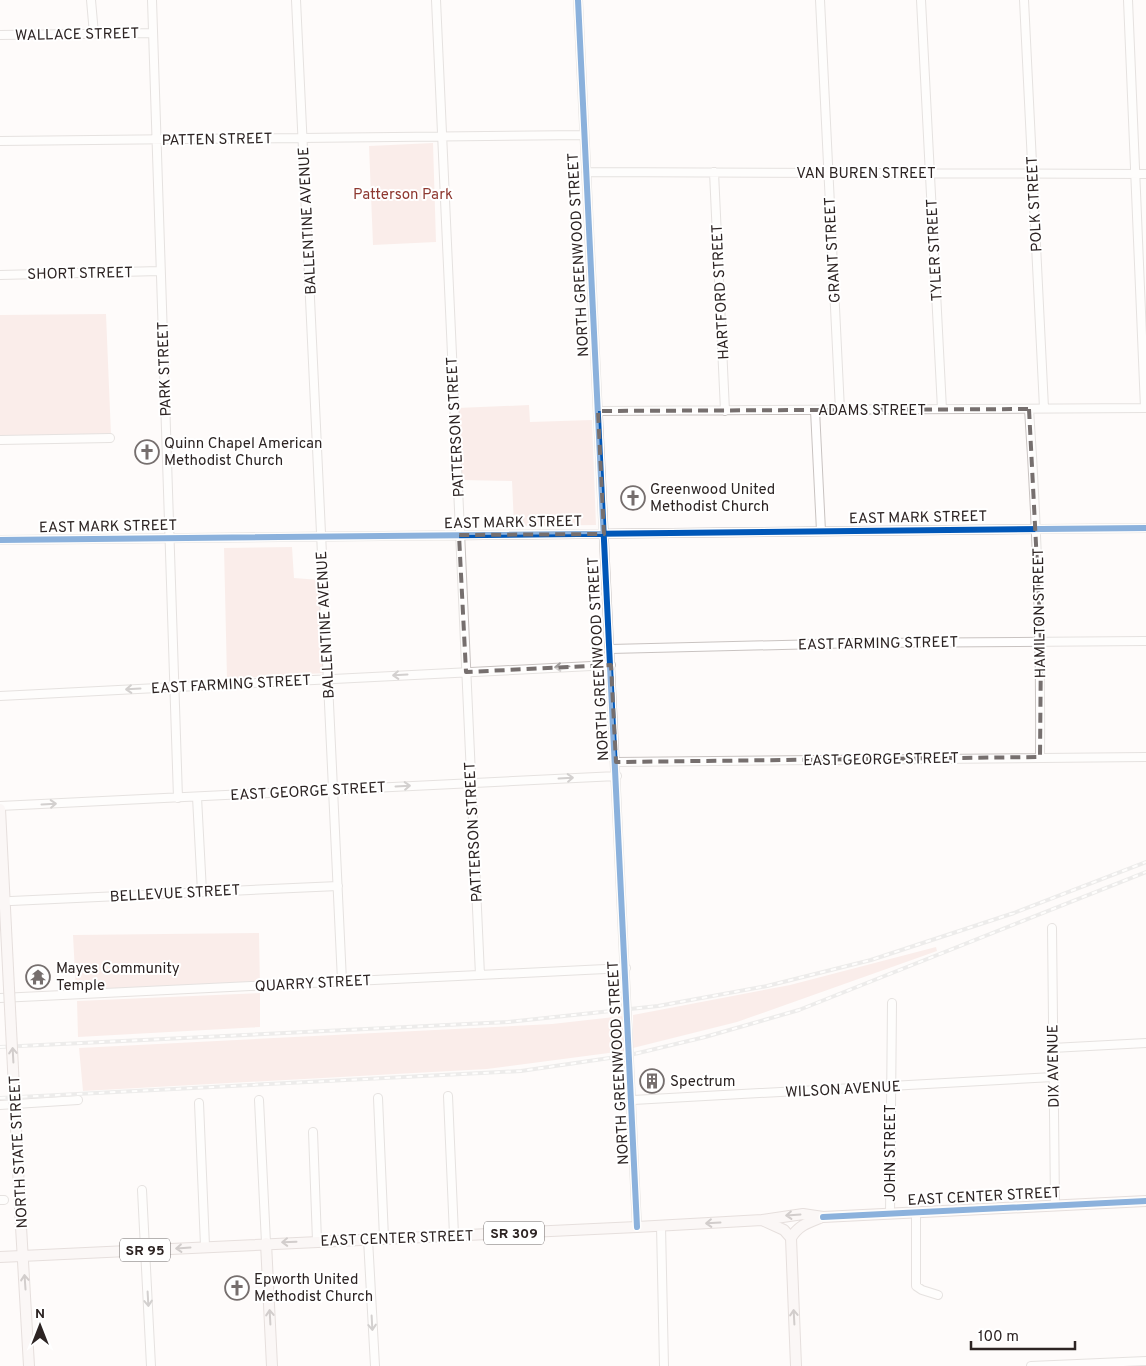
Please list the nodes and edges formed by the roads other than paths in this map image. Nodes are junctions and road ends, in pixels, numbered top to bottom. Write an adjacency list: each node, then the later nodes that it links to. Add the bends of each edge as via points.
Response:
1 (90, 0): 10 (street)
2 (152, 0): 11 (street, PARK STREET)
3 (296, 0): 15 (street, BALLENTINE AVENUE)
4 (436, 0): 14 (street, PATTERSON STREET)
5 (578, 0): 13 (street, NORTH GREENWOOD STREET)
6 (820, 0): 20 (street, GRANT STREET)
7 (921, 0): 21 (street, TYLER STREET)
8 (1024, 0): 22 (street, POLK STREET)
9 (1128, 0): 23 (street)
10 (94, 34): 11 (street, WALLACE STREET); 12 (street, WALLACE STREET)
11 (153, 34): 16 (street, PARK STREET)
12 (0, 35)
13 (584, 135): 14 (street, PATTEN STREET); 18 (street, NORTH GREENWOOD STREET)
14 (442, 137): 15 (street, PATTEN STREET); 41 (street, PATTERSON STREET)
15 (303, 138): 16 (street, PATTEN STREET); 42 (street, BALLENTINE AVENUE)
16 (156, 139): 17 (street, PATTEN STREET); 25 (street, PARK STREET)
17 (0, 141)
18 (586, 172): 19 (street, VAN BUREN STREET); 34 (street, NORTH GREENWOOD STREET)
19 (714, 172): 20 (street, VAN BUREN STREET); 33 (street, HARTFORD STREET)
20 (829, 173): 21 (street, VAN BUREN STREET); 32 (street, GRANT STREET)
21 (930, 173): 22 (street, VAN BUREN STREET); 29 (street, TYLER STREET)
22 (1032, 174): 23 (street, VAN BUREN STREET); 27 (street, POLK STREET)
23 (1135, 174): 24 (street, VAN BUREN STREET); 28 (street)
24 (1146, 174)
25 (160, 271): 26 (street, SHORT STREET); 43 (street, PARK STREET)
26 (0, 275)
27 (1044, 408): 28 (street, ADAMS STREET); 30 (street, ADAMS STREET)
28 (1146, 408)
29 (942, 409): 30 (street, ADAMS STREET); 32 (street, ADAMS STREET)
30 (1029, 409): 37 (street, HAMILTON STREET)
31 (816, 410): 32 (street, ADAMS STREET); 33 (street, ADAMS STREET); 39 (street)
32 (840, 410)
33 (725, 411): 34 (street, ADAMS STREET)
34 (598, 412): 40 (street, NORTH GREENWOOD STREET)
35 (110, 438): 36 (street)
36 (0, 440)
37 (1037, 528): 38 (street, EAST MARK STREET); 39 (street, EAST MARK STREET); 45 (street, HAMILTON STREET)
38 (1146, 528)
39 (821, 531): 40 (street, EAST MARK STREET)
40 (604, 534): 41 (street, EAST MARK STREET); 47 (street, NORTH GREENWOOD STREET)
41 (460, 535): 42 (street, EAST MARK STREET); 49 (street, PATTERSON STREET)
42 (321, 536): 43 (street, EAST MARK STREET); 50 (street, BALLENTINE AVENUE)
43 (169, 538): 44 (street, EAST MARK STREET); 51 (street, PARK STREET)
44 (0, 540)
45 (1041, 641): 46 (street, EAST FARMING STREET); 47 (street, EAST FARMING STREET); 54 (street, HAMILTON STREET)
46 (1146, 641)
47 (610, 648): 48 (street, NORTH GREENWOOD STREET)
48 (611, 665): 49 (street, EAST FARMING STREET, one-way to 49); 55 (street, NORTH GREENWOOD STREET)
49 (466, 672): 50 (street, EAST FARMING STREET, one-way to 50); 57 (street, PATTERSON STREET)
50 (328, 679): 51 (street, EAST FARMING STREET); 58 (street, BALLENTINE AVENUE)
51 (174, 687): 52 (street, EAST FARMING STREET, one-way to 52); 60 (street, PARK STREET)
52 (0, 696)
53 (1146, 756): 54 (street, EAST GEORGE STREET)
54 (1040, 757): 55 (street, EAST GEORGE STREET)
55 (616, 762): 56 (street, NORTH GREENWOOD STREET)
56 (616, 776): 57 (street, EAST GEORGE STREET, one-way to 56); 66 (street, NORTH GREENWOOD STREET)
57 (471, 783): 58 (street, EAST GEORGE STREET, one-way to 57); 67 (street, PATTERSON STREET)
58 (333, 790): 59 (street, EAST GEORGE STREET); 62 (street, BALLENTINE AVENUE)
59 (197, 797): 60 (street, EAST GEORGE STREET); 63 (street)
60 (178, 798): 61 (street, EAST GEORGE STREET, one-way to 60)
61 (0, 807): 100 (main road, NORTH STATE STREET, one-way to 61, bridge)
62 (338, 886): 63 (street, BELLEVUE STREET); 68 (street, BALLENTINE AVENUE)
63 (202, 892): 64 (street, BELLEVUE STREET)
64 (11, 901)
65 (1052, 928): 72 (street, DIX AVENUE)
66 (626, 968): 67 (street, QUARRY STREET); 79 (street, NORTH GREENWOOD STREET)
67 (480, 975): 68 (street, QUARRY STREET)
68 (342, 981): 69 (street, QUARRY STREET)
69 (0, 998)
70 (892, 1003): 74 (street, JOHN STREET)
71 (1146, 1043): 72 (street)
72 (1052, 1048): 73 (street, DIX AVENUE)
73 (1052, 1077): 74 (street, WILSON AVENUE); 85 (street, DIX AVENUE)
74 (890, 1087): 79 (street, WILSON AVENUE); 87 (street, JOHN STREET)
75 (448, 1096): 92 (street)
76 (378, 1098): 93 (street)
77 (78, 1100): 81 (street)
78 (259, 1100): 97 (street)
79 (633, 1100): 91 (street, NORTH GREENWOOD STREET)
80 (199, 1103): 98 (street)
81 (0, 1105)
82 (313, 1132): 96 (street)
83 (142, 1190): 99 (street)
84 (1146, 1200): 85 (main road, EAST CENTER STREET / SR 309)
85 (1055, 1205): 86 (main road, EAST CENTER STREET / SR 309)
86 (916, 1213): 87 (main road, EAST CENTER STREET / SR 309); 102 (street, via 916,1286)
87 (890, 1214): 88 (main road, EAST CENTER STREET / SR 309)
88 (823, 1217): 89 (main road, EAST CENTER STREET / SR 309, one-way to 89, via 803,1214); 94 (main road, EAST CENTER STREET / SR 309, via 805,1223)
89 (762, 1220): 90 (main road, EAST CENTER STREET / SR 309, one-way to 90); 94 (main road, SR 309, via 784,1230)
90 (661, 1226): 91 (main road, EAST CENTER STREET / SR 309); 109 (street)
91 (638, 1227): 92 (main road, EAST CENTER STREET / SR 309)
92 (454, 1236): 93 (main road, EAST CENTER STREET / SR 309)
93 (384, 1238): 95 (main road, EAST CENTER STREET / SR 309)
94 (791, 1238): 110 (main road, one-way to 94)
95 (368, 1239): 96 (main road, EAST CENTER STREET / SR 309); 108 (street, one-way to 108)
96 (317, 1241): 97 (main road, EAST CENTER STREET / SR 309, one-way to 97)
97 (266, 1243): 98 (main road, EAST CENTER STREET / SR 95); 107 (main road, one-way to 97)
98 (206, 1246): 99 (main road, EAST CENTER STREET / SR 95, one-way to 99)
99 (146, 1250): 100 (main road, EAST CENTER STREET / SR 95); 106 (street, one-way to 106)
100 (23, 1256): 101 (main road, EAST CENTER STREET / SR 95); 105 (main road, NORTH STATE STREET, one-way to 100)
101 (0, 1258)
102 (938, 1295)
103 (1146, 1361): 104 (street)
104 (1111, 1364): 111 (street)
105 (29, 1366)
106 (151, 1366)
107 (272, 1366)
108 (375, 1366)
109 (664, 1366)
110 (796, 1366)
111 (1032, 1366)

